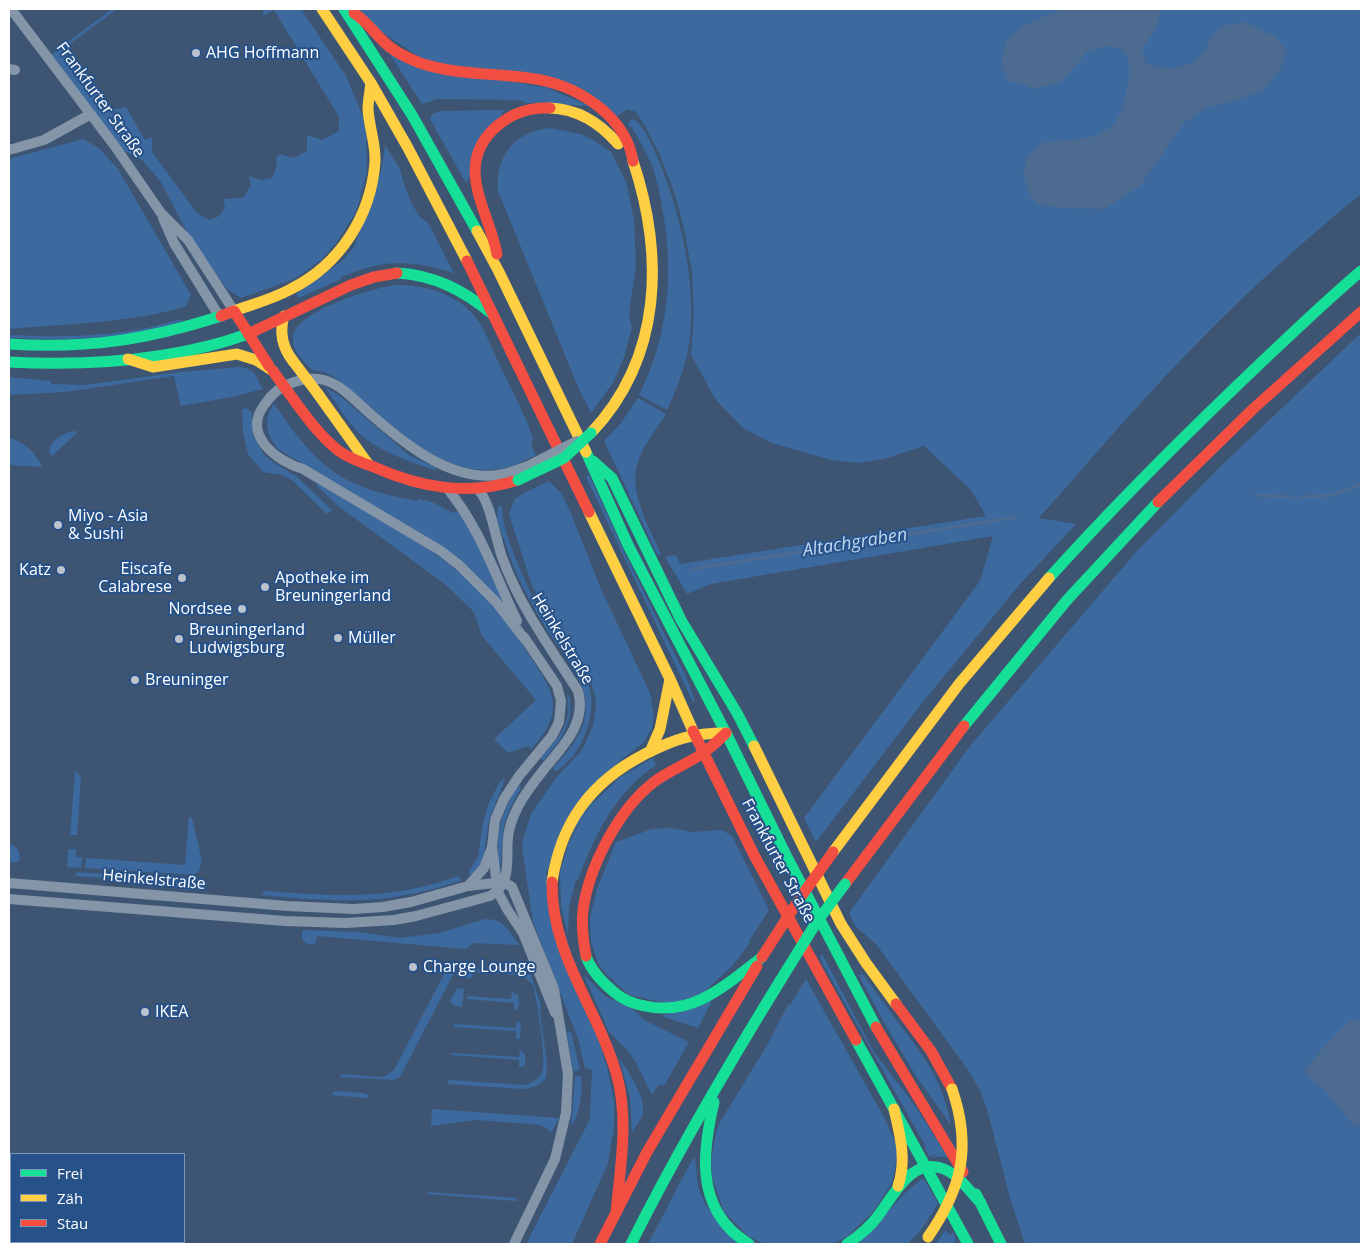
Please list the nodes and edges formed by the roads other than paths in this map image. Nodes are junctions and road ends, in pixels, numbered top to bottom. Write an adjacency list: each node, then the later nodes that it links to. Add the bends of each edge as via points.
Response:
1 (11, 9): 5 (street, Frankfurter Straße)
2 (322, 9): 4 (main road, Frankfurter Straße)
3 (346, 9): 7 (main road, via 362,18 386,44 410,58 449,70 535,78 570,88 598,106 619,128); 9 (main road, Frankfurter Straße, via 402,98)
4 (371, 83): 11 (main road, via 368,109 374,141 373,179 364,213 352,235 344,248 312,277 280,294); 15 (main road, Frankfurter Straße)
5 (91, 114): 6 (street, via 44,140); 8 (street, Frankfurter Straße)
6 (9, 150)
7 (633, 161): 9 (main road, via 594,122 560,109 526,109 498,124 479,152 475,170 479,203 496,241); 23 (main road, bridge, via 643,193 652,257 652,283 640,352 617,402 591,434 564,458)
8 (161, 213): 11 (street, Frankfurter Straße, via 188,240); 13 (street, Frankfurter Straße, via 174,243)
9 (499, 272): 21 (main road, Frankfurter Straße)
10 (1361, 272): 41 (main road, bridge, via 1189,430 986,652 833,852)
11 (234, 311): 13 (main road); 16 (main road)
12 (1361, 312): 43 (main road, bridge, via 1222,439 1149,511 1036,636 950,742 816,923)
13 (221, 316): 16 (main road); 17 (main road, via 146,337 92,345)
14 (284, 316): 15 (main road, via 368,279 399,274 424,276 448,284 470,296); 16 (main road); 22 (main road, bridge, via 281,329 286,351)
15 (495, 318): 29 (main road, Frankfurter Straße)
16 (248, 334): 18 (main road, via 212,346); 20 (main road)
17 (9, 344)
18 (128, 359): 19 (main road, via 69,364); 20 (main road, via 153,367 237,354 256,360)
19 (9, 362)
20 (272, 371): 22 (main road, bridge, via 318,431 337,450)
21 (589, 458): 30 (main road, Frankfurter Straße, via 630,547); 49 (main road, bridge, via 612,478 681,620 736,713 841,924 871,971 931,1051 952,1089 963,1132 960,1172 946,1210)
22 (369, 465): 25 (main road, via 407,479)
23 (516, 476): 24 (main road); 28 (street, via 457,470 425,457 346,393 325,380 306,379 278,388 260,409 260,436 276,457 303,469 441,551 496,602)
24 (502, 485): 26 (main road); 27 (street, via 493,490)
25 (447, 488): 26 (main road); 28 (street, Heinkelstraße, via 476,529)
26 (477, 489): 27 (street, Heinkelstraße)
27 (487, 502): 37 (street, Heinkelstraße, via 496,541 522,605 578,691 579,698 576,722 568,742 531,786 515,812 508,838 507,870)
28 (527, 642): 34 (street, Heinkelstraße, via 557,686 560,716 552,736 504,799 495,820)
29 (670, 680): 31 (main road, Frankfurter Straße); 32 (main road, via 660,729)
30 (726, 733): 31 (main road); 33 (main road); 47 (main road, Frankfurter Straße, via 867,1012)
31 (694, 734): 32 (main road); 33 (main road, Frankfurter Straße)
32 (650, 752): 48 (main road, via 618,770 576,812 558,850 552,874 554,921 562,946 618,1078 622,1135)
33 (702, 754): 41 (main road, via 659,778 635,798 623,815 588,888 582,925 584,949 592,970 607,987 643,1007 658,1009 682,1007 710,996); 44 (main road, Frankfurter Straße, via 754,856)
34 (492, 847): 36 (street, Heinkelstraße, via 484,868); 37 (street, Heinkelstraße)
35 (9, 883): 39 (street, Heinkelstraße)
36 (468, 886): 37 (street, Heinkelstraße); 39 (street, Heinkelstraße, via 383,907)
37 (500, 886): 40 (street, Heinkelstraße, via 490,896 394,920); 42 (street, Heinkelstraße, via 507,909 523,933); 42 (street, Heinkelstraße, via 512,886 554,989)
38 (9, 899): 40 (street, Heinkelstraße)
39 (297, 906): 40 (street)
40 (296, 922)
41 (762, 957): 48 (main road, via 676,1101)
42 (560, 1024): 50 (street, Heinkelstraße, via 568,1074 563,1131 554,1160)
43 (718, 1083): 52 (main road); 53 (main road, via 705,1146 706,1186 725,1225)
44 (894, 1109): 45 (main road, Frankfurter Straße); 46 (main road, via 903,1161)
45 (926, 1166): 46 (main road, via 910,1176); 47 (main road, via 944,1169); 55 (main road, Frankfurter Straße)
46 (896, 1191): 54 (main road, via 870,1225)
47 (981, 1203): 56 (main road, Frankfurter Straße)
48 (616, 1213): 51 (main road)
49 (924, 1241)
50 (514, 1244)
51 (600, 1244)
52 (631, 1244)
53 (749, 1244)
54 (847, 1244)
55 (968, 1244)
56 (1001, 1244)

